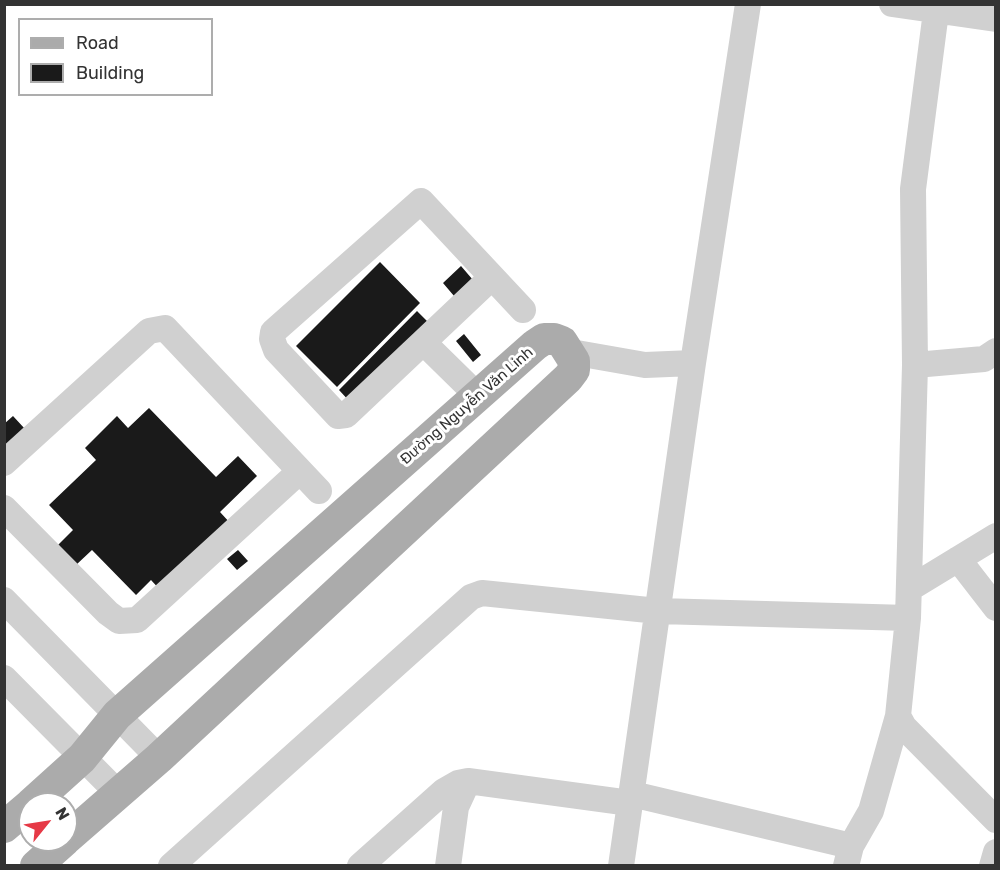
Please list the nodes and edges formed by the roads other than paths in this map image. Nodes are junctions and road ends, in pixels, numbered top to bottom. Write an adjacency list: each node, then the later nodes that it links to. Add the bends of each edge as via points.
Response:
1 (748, 4): 10 (street)
2 (892, 4): 3 (street)
3 (937, 8): 4 (street); 11 (street, via 913,189)
4 (996, 19)
5 (491, 278): 6 (street); 7 (street); 7 (street, via 421,201 273,332 272,339 276,350 338,416 355,410)
6 (523, 310)
7 (424, 343): 12 (street)
8 (996, 351): 11 (street, via 984,358)
9 (571, 352): 10 (street, via 645,365); 12 (main road, Đường Nguyễn Văn Linh, via 562,342 544,339); 28 (main road, via 574,370 568,378)
10 (684, 364): 22 (street)
11 (915, 365): 19 (street)
12 (478, 396): 25 (main road, Đường Nguyễn Văn Linh)
13 (4, 463): 14 (street, via 149,331 159,327 165,328)
14 (300, 471): 15 (street); 16 (street, via 137,620 127,621 108,614)
15 (319, 491)
16 (4, 508)
17 (996, 536): 18 (street)
18 (958, 559): 19 (street); 21 (street)
19 (909, 589): 23 (street)
20 (4, 600): 25 (street)
21 (996, 608)
22 (658, 611): 23 (street); 33 (street); 42 (street, via 482,593 471,597)
23 (908, 618): 26 (street)
24 (4, 678): 27 (street)
25 (117, 715): 27 (main road, Đường Nguyễn Văn Linh); 28 (street)
26 (898, 716): 32 (street, via 904,726); 40 (street, via 871,811)
27 (82, 758): 30 (main road, Đường Nguyễn Văn Linh); 31 (street)
28 (159, 758): 31 (main road)
29 (468, 781): 33 (street); 43 (street, via 444,791); 44 (street, via 456,807)
30 (44, 792)
31 (118, 793): 37 (main road)
32 (987, 793): 35 (street)
33 (631, 798): 40 (street); 45 (street)
34 (18, 815): 36 (main road, Đường Nguyễn Văn Linh)
35 (996, 820)
36 (4, 827)
37 (78, 828)
38 (51, 852): 41 (main road)
39 (996, 852): 46 (street)
40 (849, 856)
41 (36, 866)
42 (171, 866)
43 (360, 866)
44 (448, 866)
45 (621, 866)
46 (992, 866)

